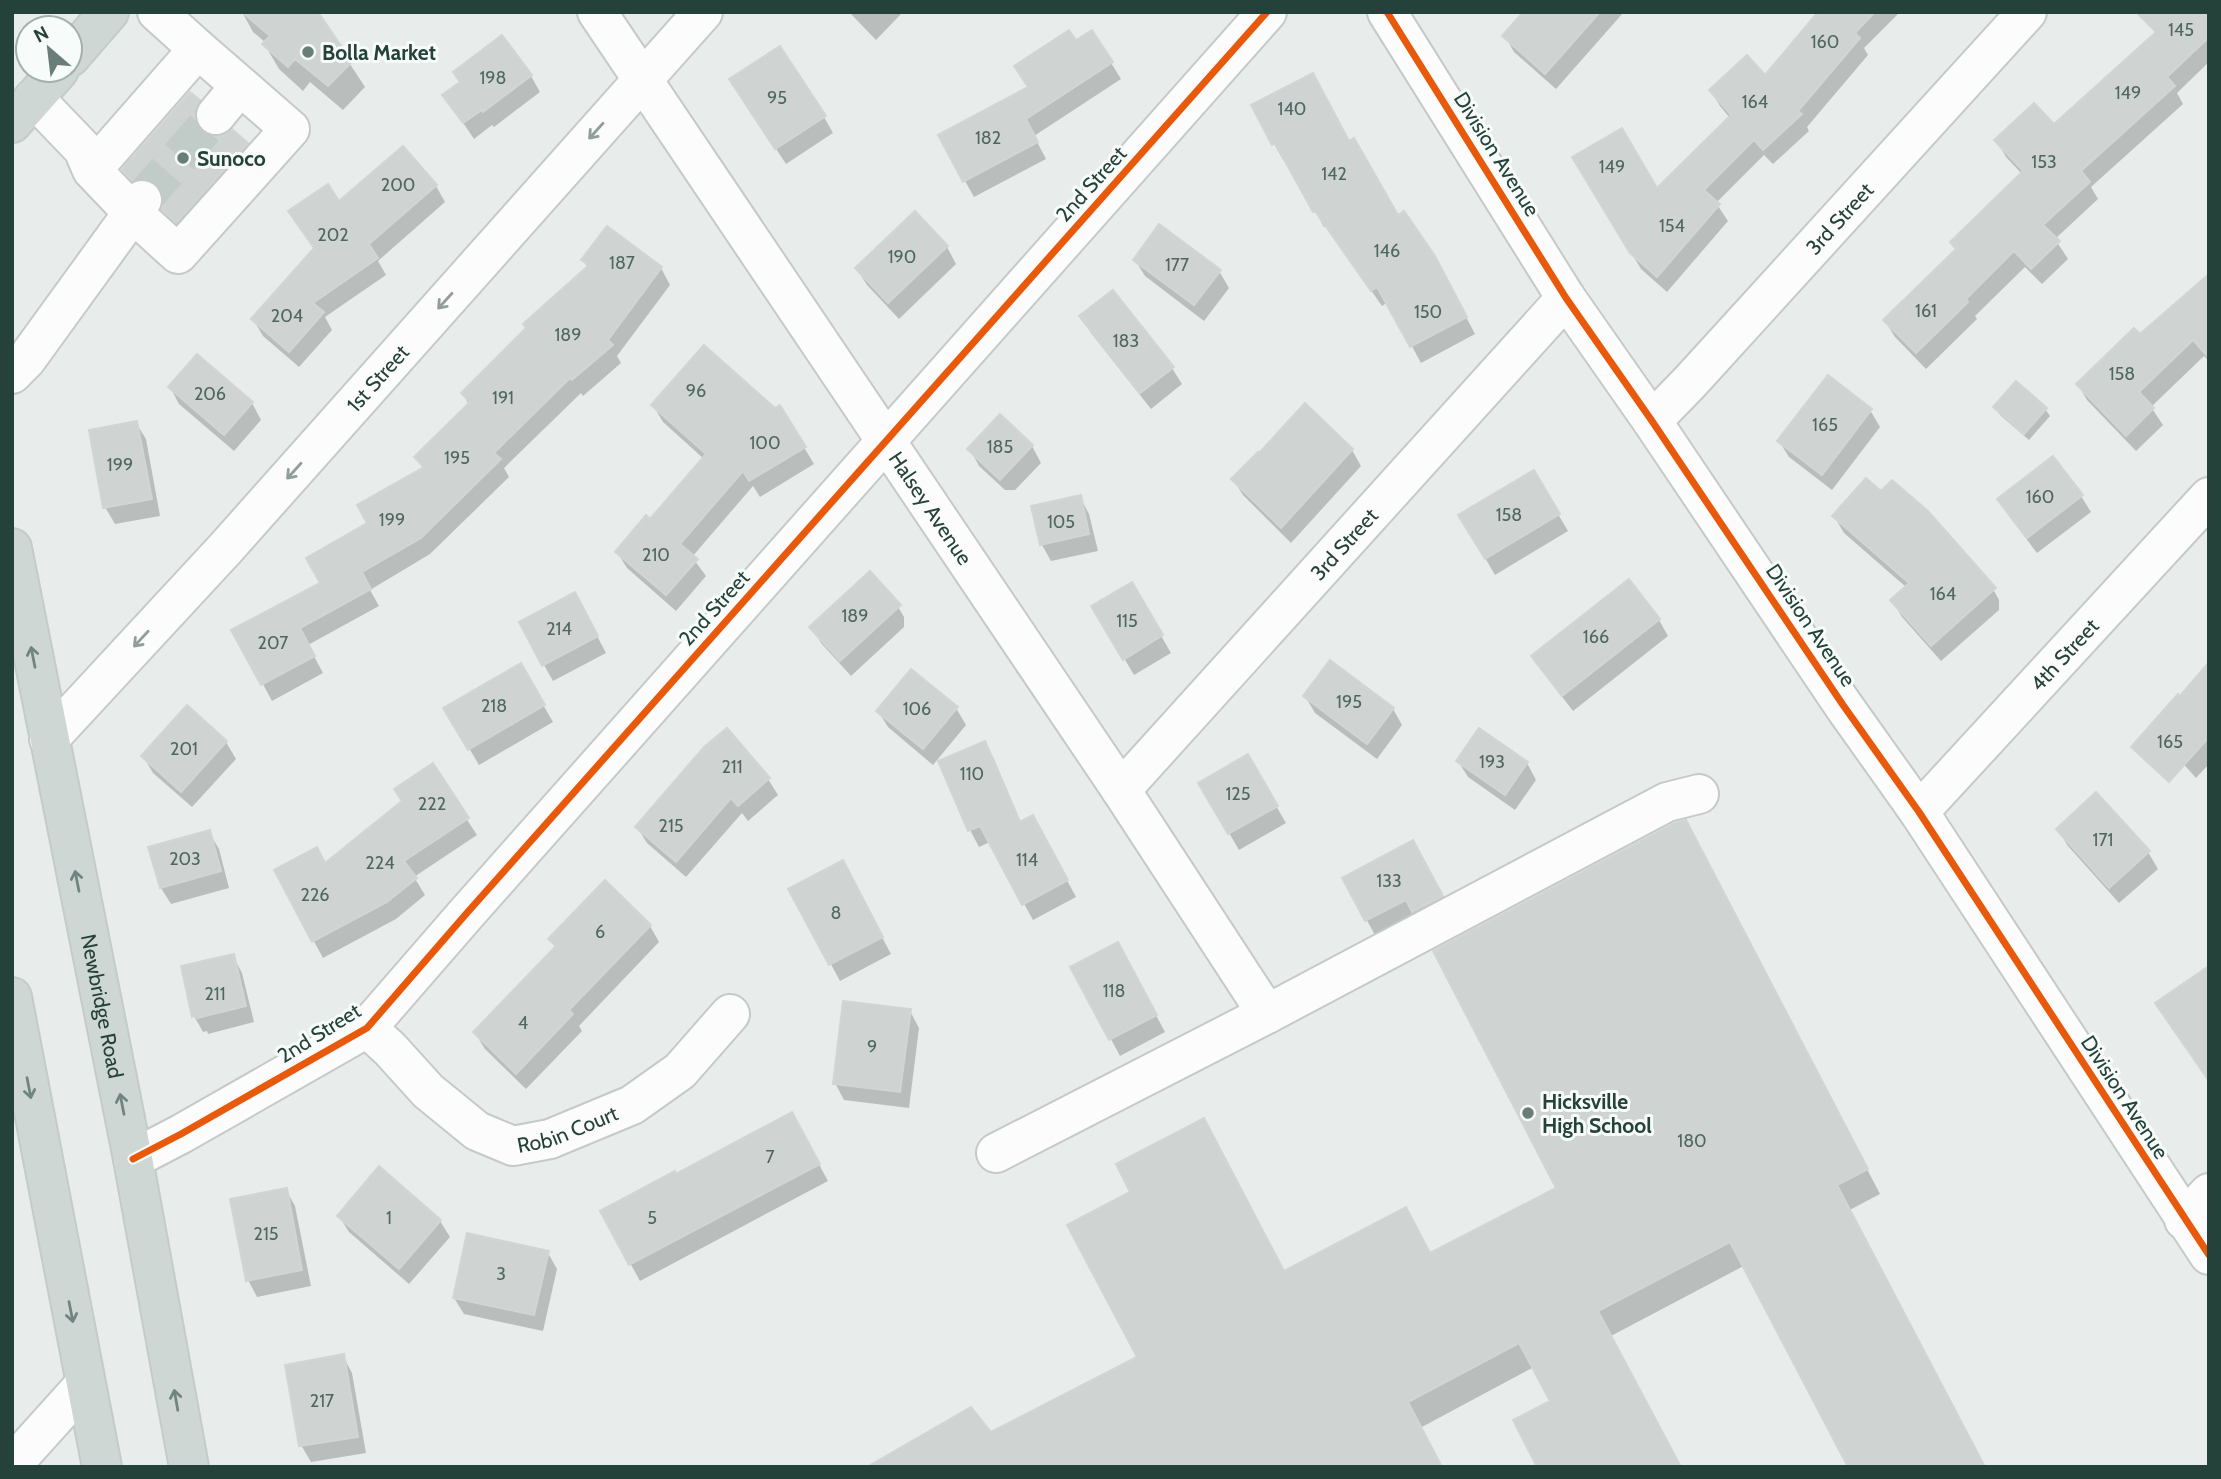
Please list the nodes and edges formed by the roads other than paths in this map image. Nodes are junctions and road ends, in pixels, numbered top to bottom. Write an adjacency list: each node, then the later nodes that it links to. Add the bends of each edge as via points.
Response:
1 (108, 12): 8 (main road)
2 (157, 12): 9 (street)
3 (597, 12): 10 (street, Halsey Avenue)
4 (703, 12): 10 (street, 1st Street)
5 (1267, 12): 20 (street, 2nd Street)
6 (1387, 12): 17 (street, Division Avenue)
7 (2027, 12): 19 (street, 3rd Street)
8 (84, 40)
9 (198, 49): 12 (street); 15 (street)
10 (641, 80): 20 (street, Halsey Avenue); 23 (street, 1st Street, one-way to 23, via 225,549)
11 (47, 84): 13 (main road)
12 (240, 86): 14 (street); 16 (street, via 290,129 178,254)
13 (23, 111): 15 (street, via 83,149)
14 (216, 115)
15 (92, 170): 16 (street)
16 (138, 206): 18 (street)
17 (1566, 298): 19 (street, Division Avenue); 24 (street, 3rd Street)
18 (12, 374)
19 (1652, 421): 26 (street, Division Avenue)
20 (886, 441): 24 (street, Halsey Avenue); 30 (street, 2nd Street)
21 (2209, 497): 26 (street, 4th Street)
22 (12, 548): 23 (main road, Newbridge Road, one-way to 22)
23 (49, 739): 32 (main road, Newbridge Road, one-way to 23)
24 (1121, 790): 29 (street, Halsey Avenue)
25 (1699, 794): 29 (street, via 1667,802)
26 (1919, 812): 33 (street, Division Avenue)
27 (12, 997): 35 (main road, one-way to 35)
28 (730, 1014): 30 (street, Robin Court, via 680,1071 632,1105 550,1139 513,1146 477,1131 429,1091)
29 (1267, 1014): 31 (street)
30 (367, 1028): 32 (street, 2nd Street)
31 (996, 1153)
32 (133, 1159): 38 (main road, Newbridge Road, one-way to 32)
33 (2197, 1206): 34 (street, Division Avenue)
34 (2209, 1255)
35 (85, 1384): 36 (street); 37 (main road)
36 (12, 1465)
37 (102, 1467)
38 (189, 1467)

